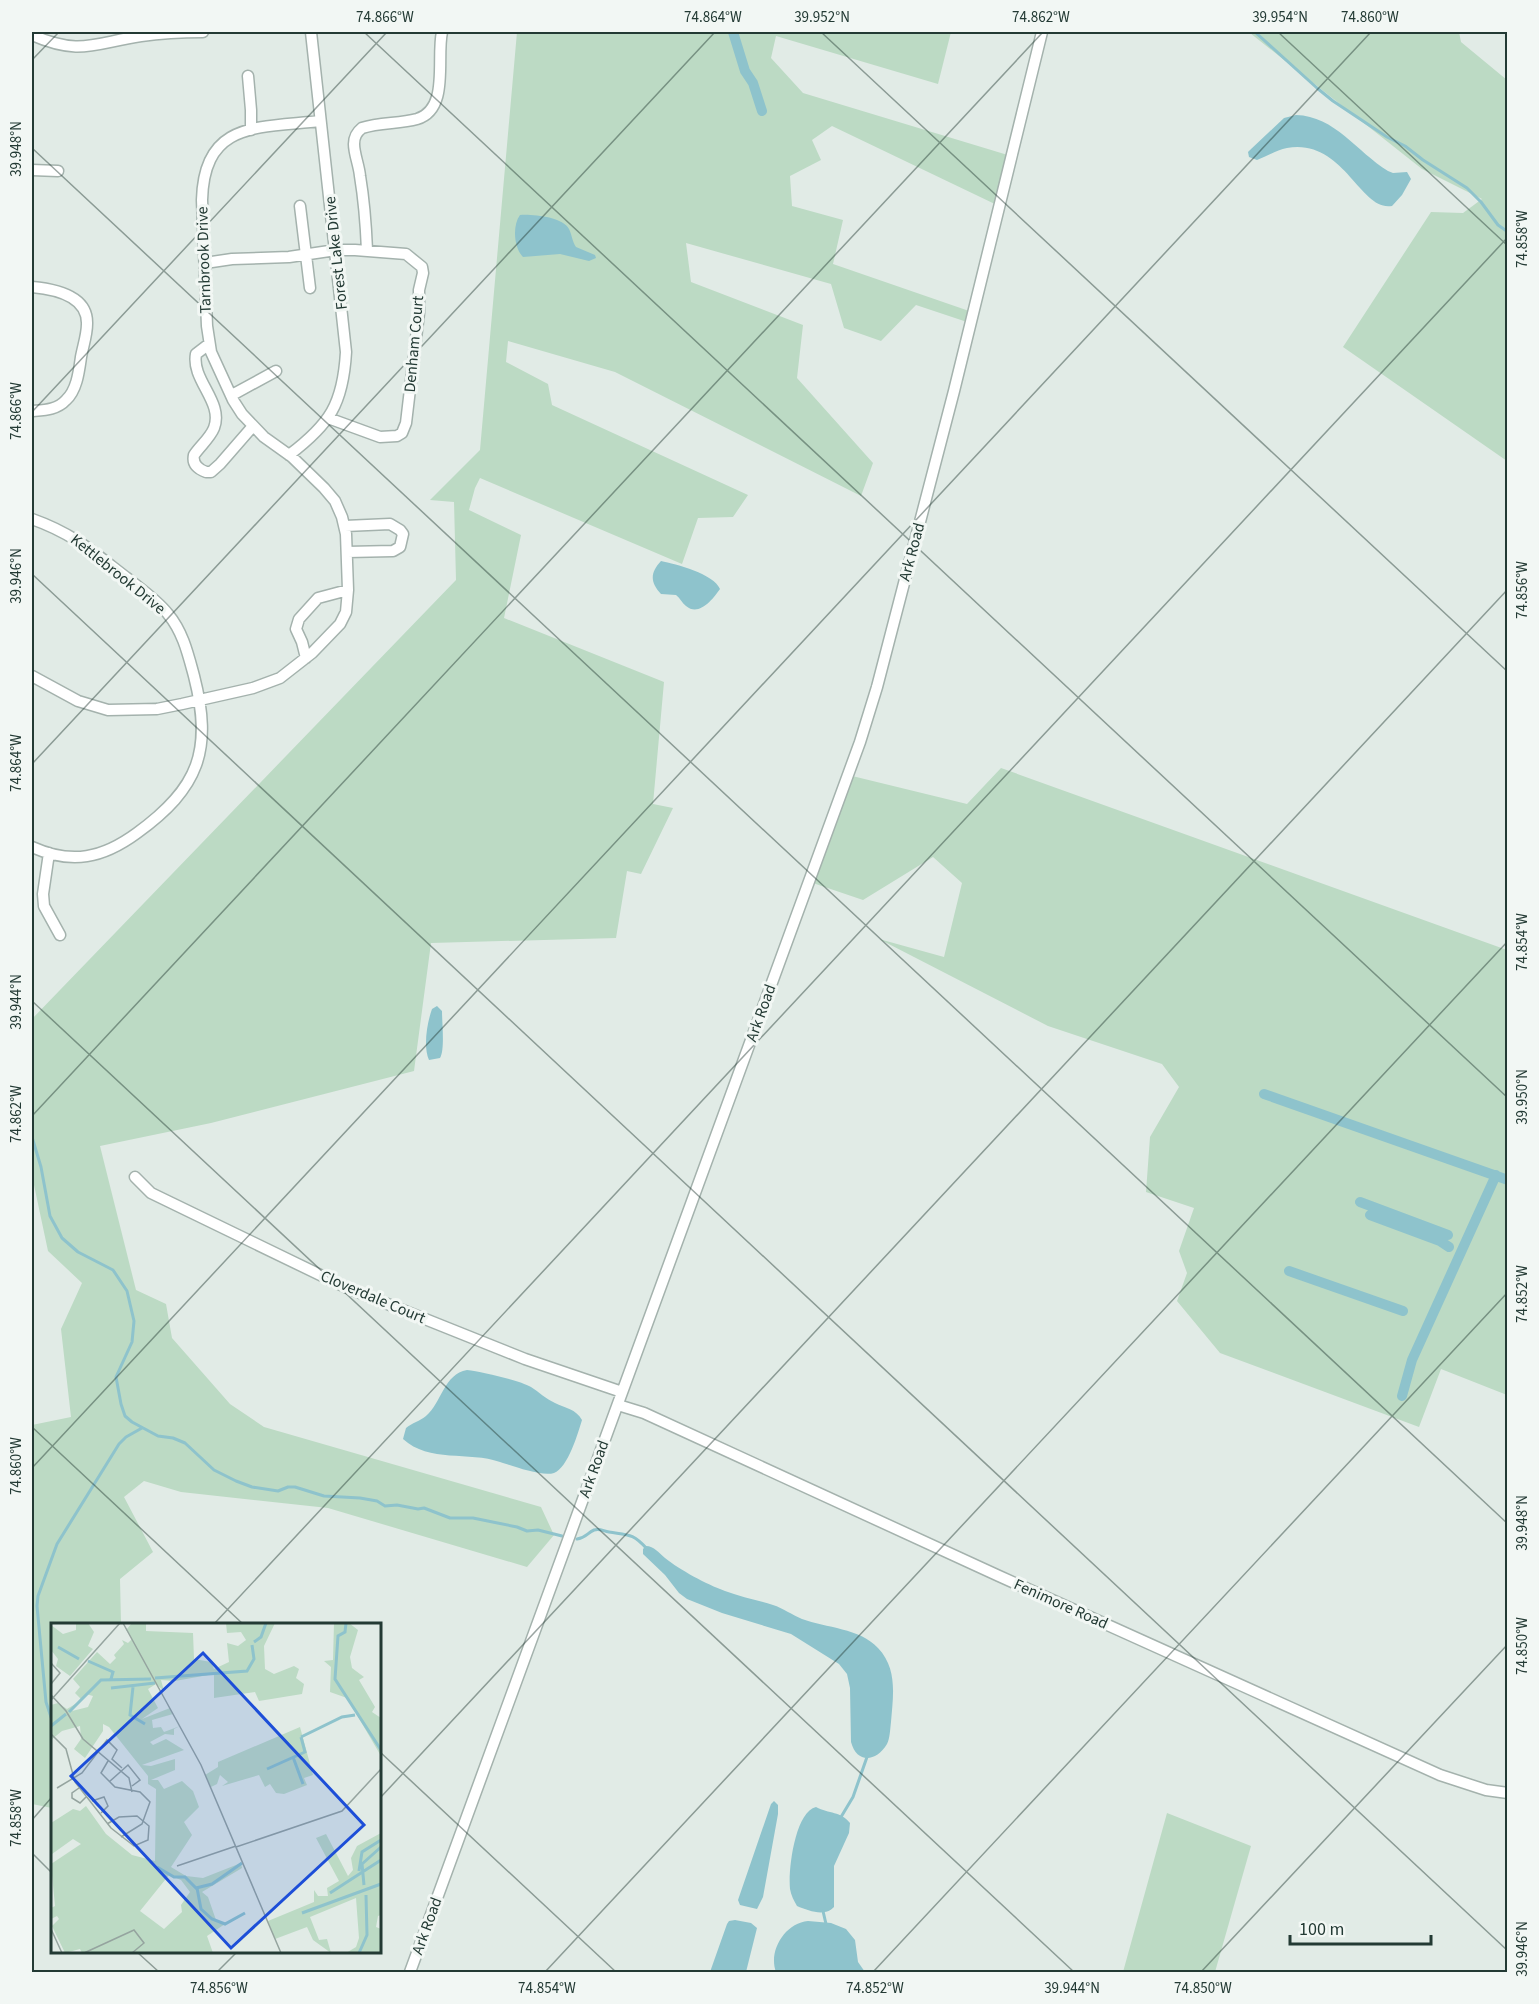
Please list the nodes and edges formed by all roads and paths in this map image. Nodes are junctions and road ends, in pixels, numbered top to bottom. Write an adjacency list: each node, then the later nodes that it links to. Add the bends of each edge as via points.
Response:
1 (202, 32): 5 (street, via 142,36 82,47 56,44)
2 (311, 32): 7 (street, Forest Lake Drive)
3 (442, 32): 13 (street, via 437,98 430,112 416,119 362,128 354,138)
4 (1042, 32): 36 (street, Ark Road, via 874,698)
5 (32, 35)
6 (248, 76): 8 (street)
7 (320, 122): 8 (street, Tarnbrook Drive); 12 (street, Forest Lake Drive)
8 (251, 130): 15 (street, Tarnbrook Drive, via 220,146 208,161 202,190)
9 (32, 170): 10 (street)
10 (58, 171)
11 (300, 206): 14 (street)
12 (336, 250): 13 (street, Denham Court); 14 (street, Denham Court); 22 (street, Forest Lake Drive, via 346,352 340,393)
13 (367, 250): 22 (street, Denham Court, via 406,254 422,267 406,423 402,433 386,437)
14 (306, 255): 15 (street, Denham Court); 17 (street)
15 (205, 263): 18 (street, Tarnbrook Drive)
16 (32, 287): 21 (street, via 65,293 75,299 87,324 70,396 54,408)
17 (310, 288)
18 (209, 344): 20 (street, Tarnbrook Drive); 23 (street, via 196,354 195,362 216,418 212,431 194,455 197,467 206,472 215,468)
19 (276, 371): 20 (street)
20 (232, 395): 23 (street, Tarnbrook Drive)
21 (32, 411)
22 (328, 418): 24 (street, Forest Lake Drive)
23 (253, 426): 24 (street, Tarnbrook Drive)
24 (289, 455): 26 (street, Tarnbrook Drive, via 331,496)
25 (32, 519): 31 (street, Kettlebrook Drive, via 85,544 168,614 187,650)
26 (345, 526): 27 (street); 27 (street, via 390,524 403,534 400,547 393,551)
27 (347, 552): 28 (street)
28 (348, 590): 29 (street, via 344,618); 29 (street, via 318,598 299,619 296,629)
29 (306, 658): 31 (street, via 272,682)
30 (32, 676): 31 (street, via 78,701 108,710 157,709)
31 (199, 700): 33 (street, Kettlebrook Drive, via 203,737 195,770 167,808 141,831 110,850 80,858)
32 (32, 847): 33 (street, Kettlebrook Drive)
33 (49, 853): 34 (street, via 44,906)
34 (60, 935)
35 (135, 1177): 36 (street, Cloverdale Court, via 151,1193 345,1287 525,1359)
36 (622, 1392): 37 (street, Ark Road)
37 (618, 1405): 38 (street, Fenimore Road, via 644,1413 1440,1775 1486,1791); 39 (street, Ark Road)
38 (1508, 1793)
39 (410, 1972)

